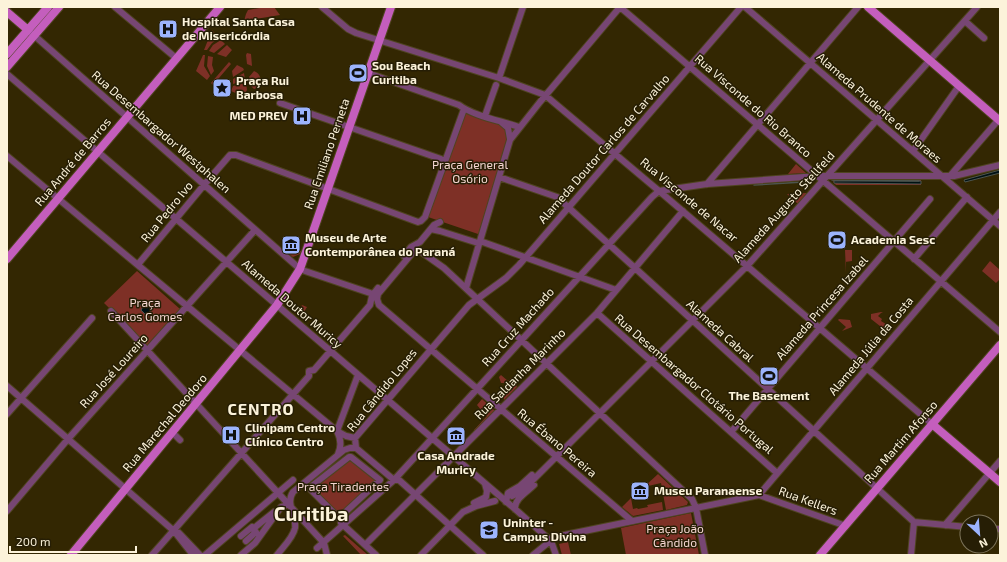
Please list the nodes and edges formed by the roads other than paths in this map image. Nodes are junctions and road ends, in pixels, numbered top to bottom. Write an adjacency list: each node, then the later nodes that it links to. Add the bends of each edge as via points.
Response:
1 (48, 7): 16 (main road)
2 (59, 7): 16 (main road)
3 (115, 7): 20 (street)
4 (322, 7): 18 (street, Rua Visconde de Nacar, via 352,31)
5 (391, 7): 18 (main road, Rua Emiliano Perneta)
6 (522, 7): 27 (street)
7 (620, 7): 24 (street, Rua Visconde do Rio Branco); 30 (street)
8 (741, 7): 24 (street, Alameda Doutor Carlos de Carvalho)
9 (744, 7): 22 (street, Alameda Prudente de Moraes)
10 (858, 7): 22 (street)
11 (868, 7): 21 (main road)
12 (977, 7): 15 (street, Alameda Augusto Stellfeld)
13 (216, 8): 20 (main road, Rua André de Barros)
14 (7, 12): 16 (main road, Rua Desembargador Westphalen)
15 (965, 21): 17 (street); 21 (street, Alameda Augusto Stellfeld)
16 (31, 33): 19 (main road); 23 (main road); 34 (street, Rua Desembargador Westphalen)
17 (984, 38)
18 (380, 39): 25 (main road, Rua Emiliano Perneta); 27 (street, Rua Visconde de Nacar)
19 (7, 54)
20 (176, 58): 34 (main road, Rua André de Barros)
21 (930, 60): 29 (main road); 35 (street, Alameda Augusto Stellfeld)
22 (810, 63): 35 (street, Alameda Prudente de Moraes); 38 (street)
23 (7, 67)
24 (690, 67): 38 (street, Rua Visconde do Rio Branco); 44 (street, Alameda Doutor Carlos de Carvalho)
25 (368, 73): 32 (street); 39 (main road, Rua Emiliano Perneta)
26 (7, 74): 43 (street, Alameda Doutor Muricy)
27 (499, 78): 30 (street, Rua Visconde de Nacar)
28 (496, 85): 33 (street)
29 (959, 86): 36 (main road); 42 (street)
30 (545, 95): 40 (street); 44 (street, Rua Visconde de Nacar)
31 (280, 103): 39 (street)
32 (464, 109): 37 (street); 55 (street, via 422,221 418,222)
33 (486, 113)
34 (127, 117): 43 (main road, Rua André de Barros); 54 (street, Rua Desembargador Westphalen)
35 (877, 120): 42 (street, Alameda Prudente de Moraes); 52 (street, Alameda Augusto Stellfeld)
36 (1000, 120): 50 (street)
37 (499, 121): 40 (street); 41 (street, via 508,128)
38 (758, 124): 48 (street, Rua Visconde do Rio Branco); 53 (street)
39 (349, 127): 46 (street); 55 (main road, Rua Emiliano Perneta)
40 (519, 127): 41 (street)
41 (510, 140): 51 (street)
42 (913, 151): 49 (street, Alameda Prudente de Moraes)
43 (98, 152): 58 (main road, Rua André de Barros); 63 (street, Alameda Doutor Muricy)
44 (615, 154): 56 (street, Rua Visconde de Nacar); 60 (street, Alameda Doutor Carlos de Carvalho)
45 (7, 156): 58 (street)
46 (441, 159)
47 (1000, 165): 50 (street)
48 (818, 176): 52 (street); 53 (street)
49 (943, 176): 50 (street); 52 (street); 57 (street, Alameda Prudente de Moraes)
50 (950, 176)
51 (499, 177): 60 (street, Alameda Cabral, via 557,197); 70 (street)
52 (826, 178): 69 (street); 77 (street, Alameda Augusto Stellfeld)
53 (707, 184): 56 (street)
54 (204, 185): 55 (street, Rua Pedro Ivo, via 227,157 236,155); 63 (street, Rua Pedro Ivo); 68 (street, Rua Desembargador Westphalen)
55 (328, 188): 79 (main road, Rua Emiliano Perneta)
56 (659, 191): 61 (street, Rua Visconde de Nacar); 71 (street, Rua Cruz Machado)
57 (967, 197): 64 (street, Alameda Prudente de Moraes); 74 (street)
58 (58, 199): 72 (main road, Rua André de Barros); 87 (street)
59 (930, 199): 69 (street, Alameda Princesa Izabel)
60 (569, 208): 71 (street, Alameda Cabral); 73 (street, Alameda Doutor Carlos de Carvalho)
61 (684, 211): 77 (street, Rua Visconde de Nacar); 78 (street, Rua Saldanha Marinho)
62 (1000, 212): 64 (street, Alameda Júlia da Costa)
63 (176, 219): 75 (street, Rua Pedro Ivo); 76 (street, Alameda Doutor Muricy)
64 (993, 220): 66 (street, Alameda Prudente de Moraes); 81 (street, Alameda Júlia da Costa)
65 (440, 222): 67 (street)
66 (1000, 226)
67 (430, 229): 70 (street); 84 (street, via 420,242 411,247)
68 (255, 230): 76 (street, Rua José Loureiro); 79 (street, Rua Desembargador Westphalen)
69 (894, 241): 74 (street); 92 (street, Alameda Princesa Izabel)
70 (479, 242): 73 (street); 82 (street)
71 (609, 244): 78 (street, Alameda Cabral); 80 (street, Rua Cruz Machado)
72 (9, 254)
73 (526, 258): 80 (street); 85 (street, Alameda Doutor Carlos de Carvalho, via 506,278)
74 (914, 259): 81 (street)
75 (140, 262)
76 (226, 262): 86 (street, Alameda Doutor Muricy); 87 (street, Rua José Loureiro)
77 (747, 266): 91 (street, Alameda Augusto Stellfeld); 92 (street, Rua Visconde de Nacar)
78 (635, 268): 83 (street, Rua Saldanha Marinho); 91 (street, Alameda Cabral)
79 (302, 270): 84 (street); 86 (main road, Rua Emiliano Perneta)
80 (579, 277): 83 (street); 94 (street, Rua Cruz Machado)
81 (941, 281): 93 (street); 102 (street, Alameda Júlia da Costa)
82 (466, 288): 85 (street); 96 (street, Rua Ébano Pereira, via 438,262 417,250 411,253 376,296 381,307)
83 (616, 290): 89 (street, Rua Saldanha Marinho)
84 (372, 296): 99 (street, via 370,305)
85 (477, 298): 94 (street); 96 (street, Rua Cândido Lopes)
86 (277, 305): 97 (main road, Rua Marechal Deodoro); 99 (street, Alameda Doutor Muricy)
87 (187, 306): 97 (street); 98 (street, Rua José Loureiro)
88 (111, 310): 98 (street)
89 (597, 313): 100 (street, Rua Desembargador Clotário Portugal); 101 (street, Rua Saldanha Marinho)
90 (92, 318): 108 (street)
91 (692, 320): 100 (street, Alameda Augusto Stellfeld); 106 (street, Alameda Cabral)
92 (820, 328): 102 (street, Rua Visconde de Nacar); 106 (street, Alameda Princesa Izabel)
93 (1000, 332)
94 (522, 340): 101 (street); 105 (street, Rua Cruz Machado)
95 (1000, 345): 114 (main road, Rua Martim Afonso)
96 (431, 349): 105 (street, Rua Ébano Pereira); 109 (street, Rua Cândido Lopes)
97 (240, 350): 107 (street); 110 (main road, Rua Marechal Deodoro)
98 (148, 351): 110 (street); 121 (street, Rua José Loureiro)
99 (330, 351): 103 (street, Alameda Doutor Muricy); 107 (street, via 314,370 309,371 309,376)
100 (652, 362): 112 (street, Alameda Augusto Stellfeld); 118 (street, Rua Desembargador Clotário Portugal)
101 (546, 363): 111 (street, Rua Saldanha Marinho); 112 (street)
102 (867, 368): 114 (street, Rua Visconde de Nacar); 116 (street, Alameda Júlia da Costa)
103 (358, 375): 109 (street, Alameda Doutor Muricy); 115 (street)
104 (7, 386): 108 (street)
105 (477, 389): 111 (street, Rua Ébano Pereira); 120 (street, Rua Cruz Machado)
106 (768, 389): 116 (street, Alameda Cabral); 118 (street, Alameda Princesa Izabel)
107 (293, 394): 115 (street); 124 (street)
108 (21, 398): 113 (street); 121 (street)
109 (387, 400): 119 (street, Rua Cândido Lopes); 120 (street, Alameda Doutor Muricy)
110 (196, 403): 117 (main road, Rua Marechal Deodoro); 124 (street)
111 (501, 409): 126 (street, Rua Saldanha Marinho); 127 (street, Rua Ébano Pereira)
112 (600, 413): 127 (street, Alameda Augusto Stellfeld); 146 (street, via 692,499)
113 (7, 414)
114 (932, 424): 130 (main road, Rua Visconde de Nacar); 137 (main road, Rua Martim Afonso)
115 (338, 431): 119 (street); 125 (street, via 341,441)
116 (813, 431): 129 (street, Alameda Júlia da Costa); 137 (street, Alameda Cabral)
117 (172, 432): 122 (street); 136 (main road, Rua Marechal Deodoro)
118 (731, 432): 129 (street, Rua Desembargador Clotário Portugal)
119 (355, 438): 123 (street, Rua Cândido Lopes)
120 (432, 438): 126 (street, Alameda Doutor Muricy); 133 (street, Rua Cruz Machado)
121 (68, 439): 136 (street); 148 (street, Rua José Loureiro)
122 (180, 440)
123 (356, 448): 125 (street, Rua Cândido Lopes, via 346,449); 133 (street)
124 (242, 452): 138 (street); 157 (street, via 218,476)
125 (337, 456): 144 (street, Rua Cândido Lopes, via 296,489 291,495)
126 (454, 457): 134 (street, Alameda Doutor Muricy); 139 (street, Rua Saldanha Marinho)
127 (557, 457): 141 (street, Alameda Augusto Stellfeld, via 525,488); 143 (street, via 551,457 523,484 508,493); 147 (street, via 556,463 517,500); 149 (street, Rua Ébano Pereira)
128 (1000, 461): 130 (street)
129 (777, 472): 140 (street, Alameda Júlia da Costa)
130 (990, 473): 135 (main road, Rua Visconde de Nacar); 153 (street)
131 (293, 480): 138 (street)
132 (380, 480): 132 (street, via 352,457 348,457 313,485 311,490 339,518)
133 (394, 480): 139 (street, via 399,480); 151 (street, Rua Cruz Machado)
134 (484, 482): 143 (street, Alameda Doutor Muricy); 152 (street, via 486,497 460,510 450,520)
135 (1000, 482)
136 (125, 489): 157 (street); 165 (main road, Rua Marechal Deodoro)
137 (877, 489): 150 (street, Alameda Cabral); 154 (main road, Rua Martim Afonso)
138 (279, 492): 144 (street); 156 (street)
139 (416, 495): 152 (street); 161 (street, Rua Saldanha Marinho)
140 (758, 495): 146 (street); 154 (street, Rua Kellers)
141 (512, 496)
142 (495, 501): 152 (street, via 466,509)
143 (506, 502): 147 (street, Alameda Doutor Muricy)
144 (290, 504): 145 (street); 160 (street); 173 (street, via 295,528)
145 (281, 507): 159 (street, via 257,540); 159 (street, via 254,529 256,532)
146 (696, 508): 149 (street); 178 (street)
147 (515, 509): 158 (street, Alameda Doutor Muricy)
148 (7, 511)
149 (632, 521): 158 (street, via 560,536)
150 (914, 522): 153 (street); 180 (street)
151 (342, 524): 160 (street, Rua Cruz Machado); 161 (street)
152 (449, 525): 175 (street); 176 (street)
153 (946, 525): 155 (street)
154 (846, 526): 179 (main road, Rua Martim Afonso)
155 (959, 526)
156 (236, 529): 159 (street); 170 (street)
157 (175, 531): 166 (street); 167 (street); 168 (street); 169 (street)
158 (551, 541): 164 (street); 177 (street, Alameda Doutor Muricy)
159 (247, 542): 171 (street); 172 (street)
160 (324, 543): 162 (street, Rua Cruz Machado); 174 (street)
161 (366, 545): 163 (street)
162 (317, 548)
163 (373, 554)
164 (535, 554)
165 (71, 555)
166 (152, 555)
167 (187, 555)
168 (193, 555)
169 (200, 555)
170 (205, 555)
171 (237, 555)
172 (241, 555)
173 (277, 555)
174 (327, 555)
175 (421, 555)
176 (482, 555)
177 (556, 555)
178 (705, 555)
179 (820, 555)
180 (911, 555)

